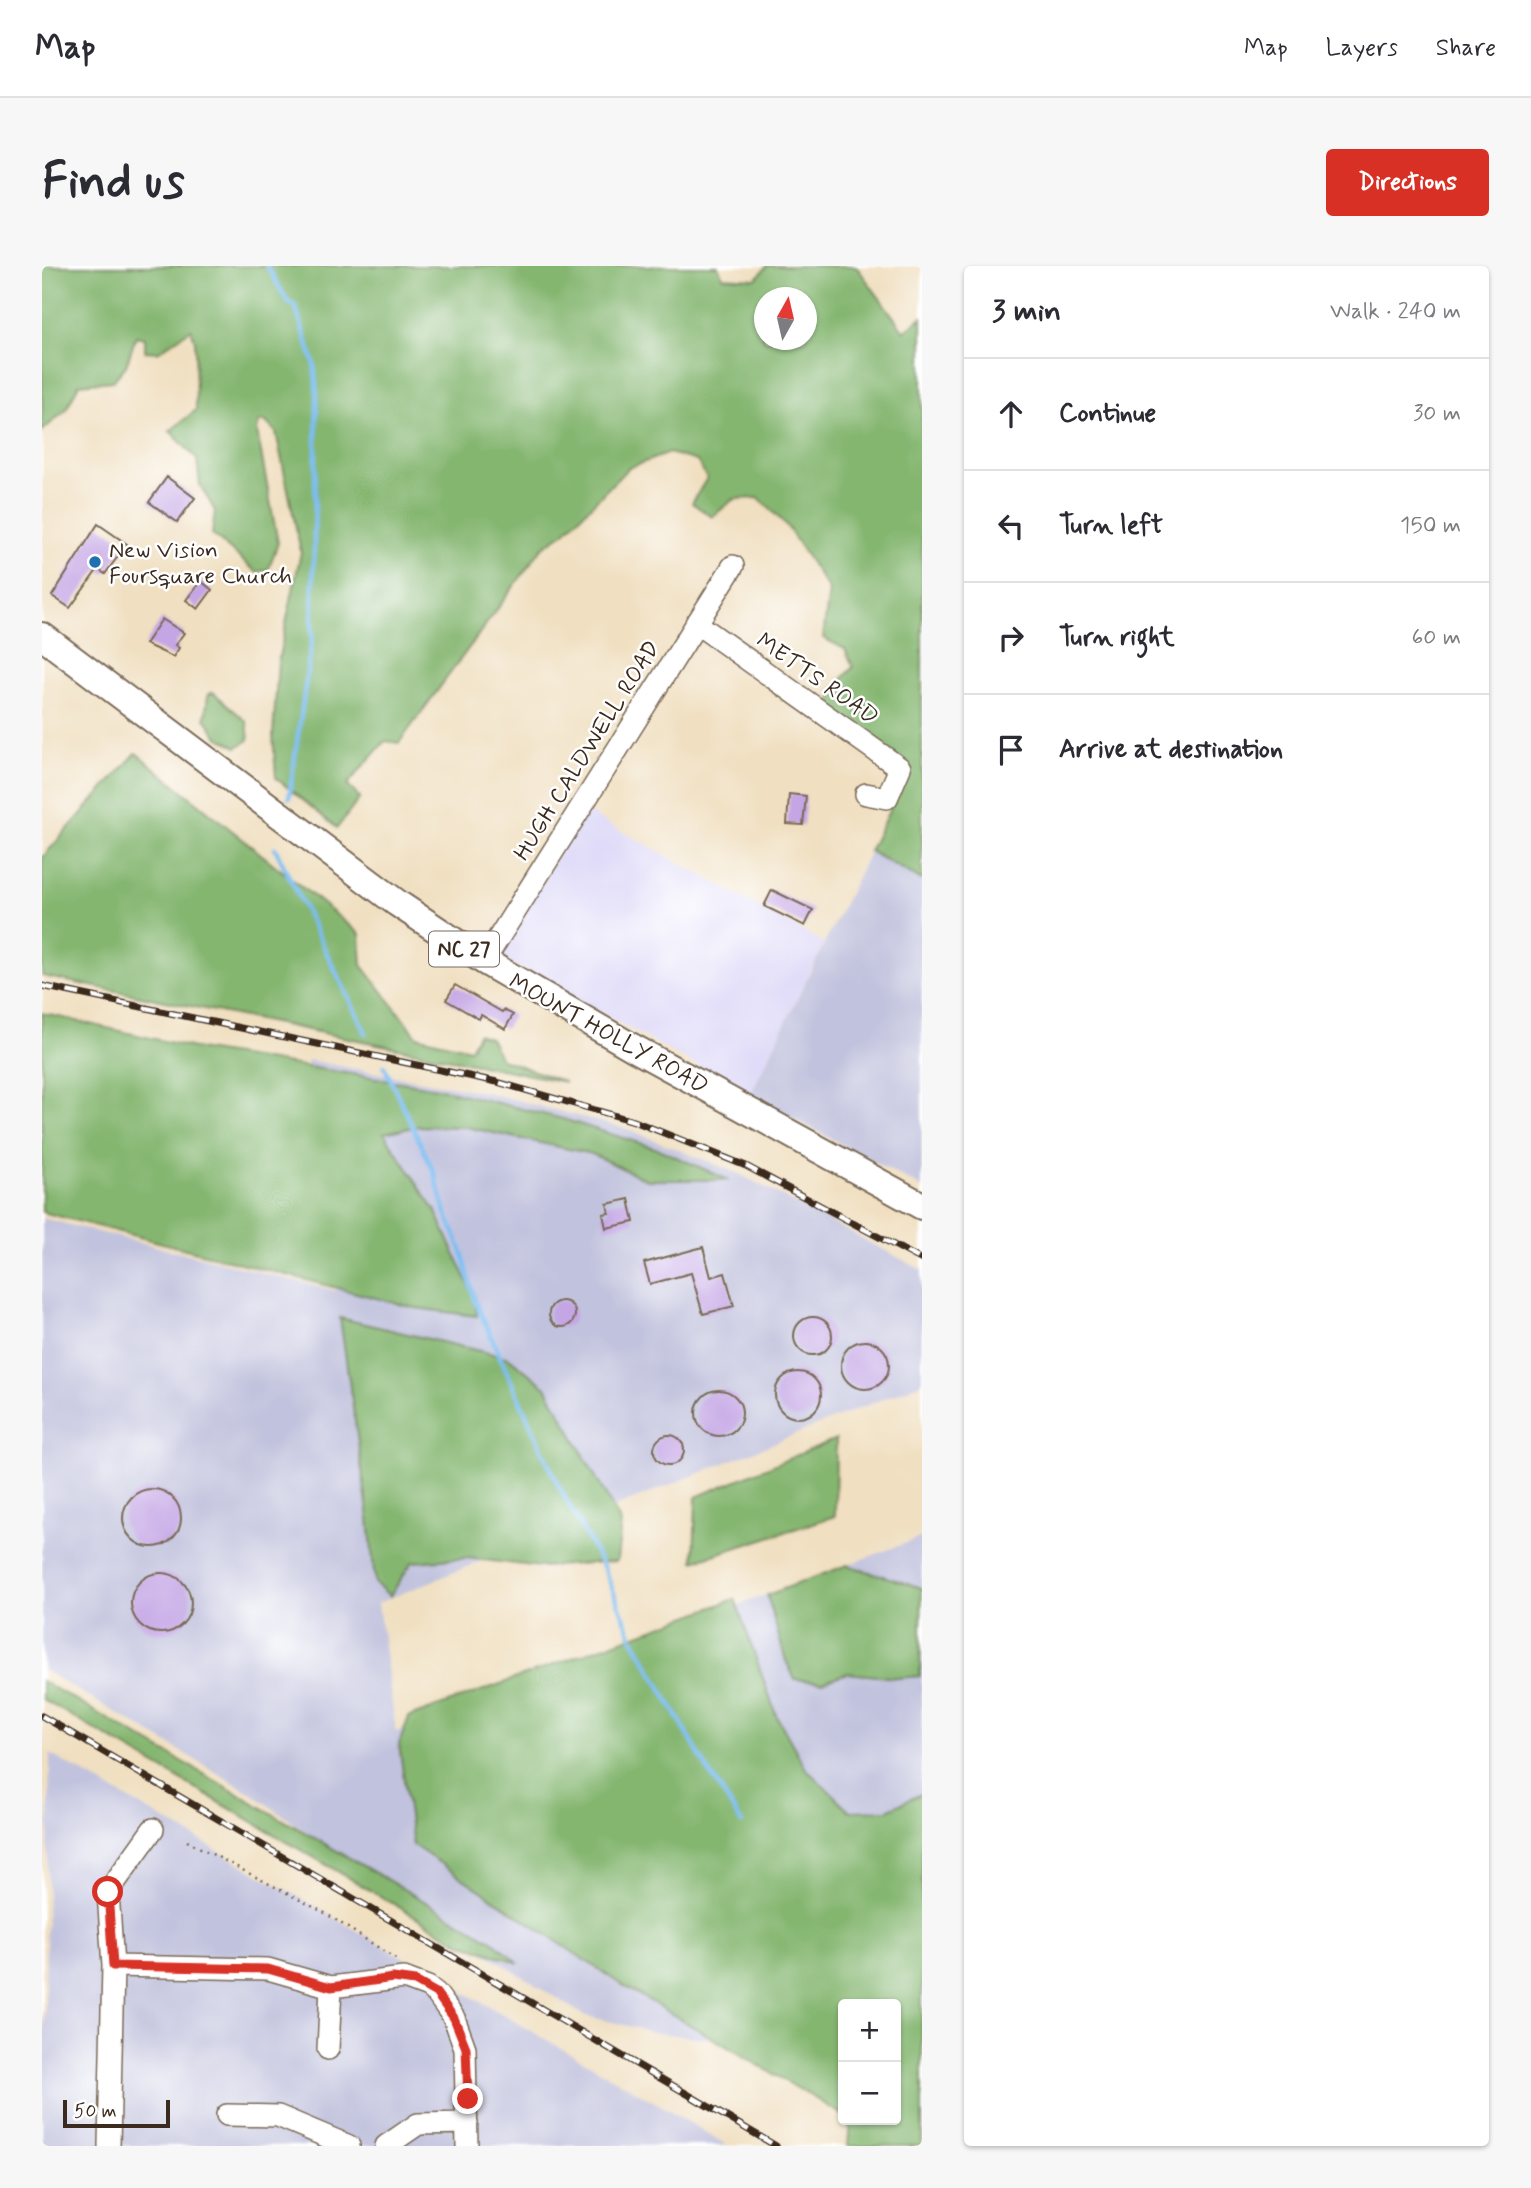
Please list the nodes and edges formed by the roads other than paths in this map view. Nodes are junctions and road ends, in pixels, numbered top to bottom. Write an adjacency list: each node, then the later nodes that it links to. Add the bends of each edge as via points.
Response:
1 (733, 566): 2 (street, HUGH CALDWELL ROAD)
2 (696, 623): 4 (street, METTS ROAD, via 900,768 887,797); 5 (street, HUGH CALDWELL ROAD)
3 (42, 636): 5 (main road, MOUNT HOLLY ROAD / NC 27, via 397,903)
4 (866, 794)
5 (484, 961): 6 (main road, MOUNT HOLLY ROAD / NC 27)
6 (922, 1206)
7 (153, 1829): 8 (street, via 108,1892)
8 (113, 1966): 9 (street, via 268,1969); 13 (street)
9 (331, 1987): 10 (street); 12 (street, via 404,1978 436,1993 454,2018 466,2048)
10 (328, 2049)
11 (227, 2115): 14 (street, via 278,2116)
12 (467, 2123): 15 (street, via 418,2124); 16 (street)
13 (108, 2146)
14 (349, 2146)
15 (386, 2146)
16 (467, 2146)

